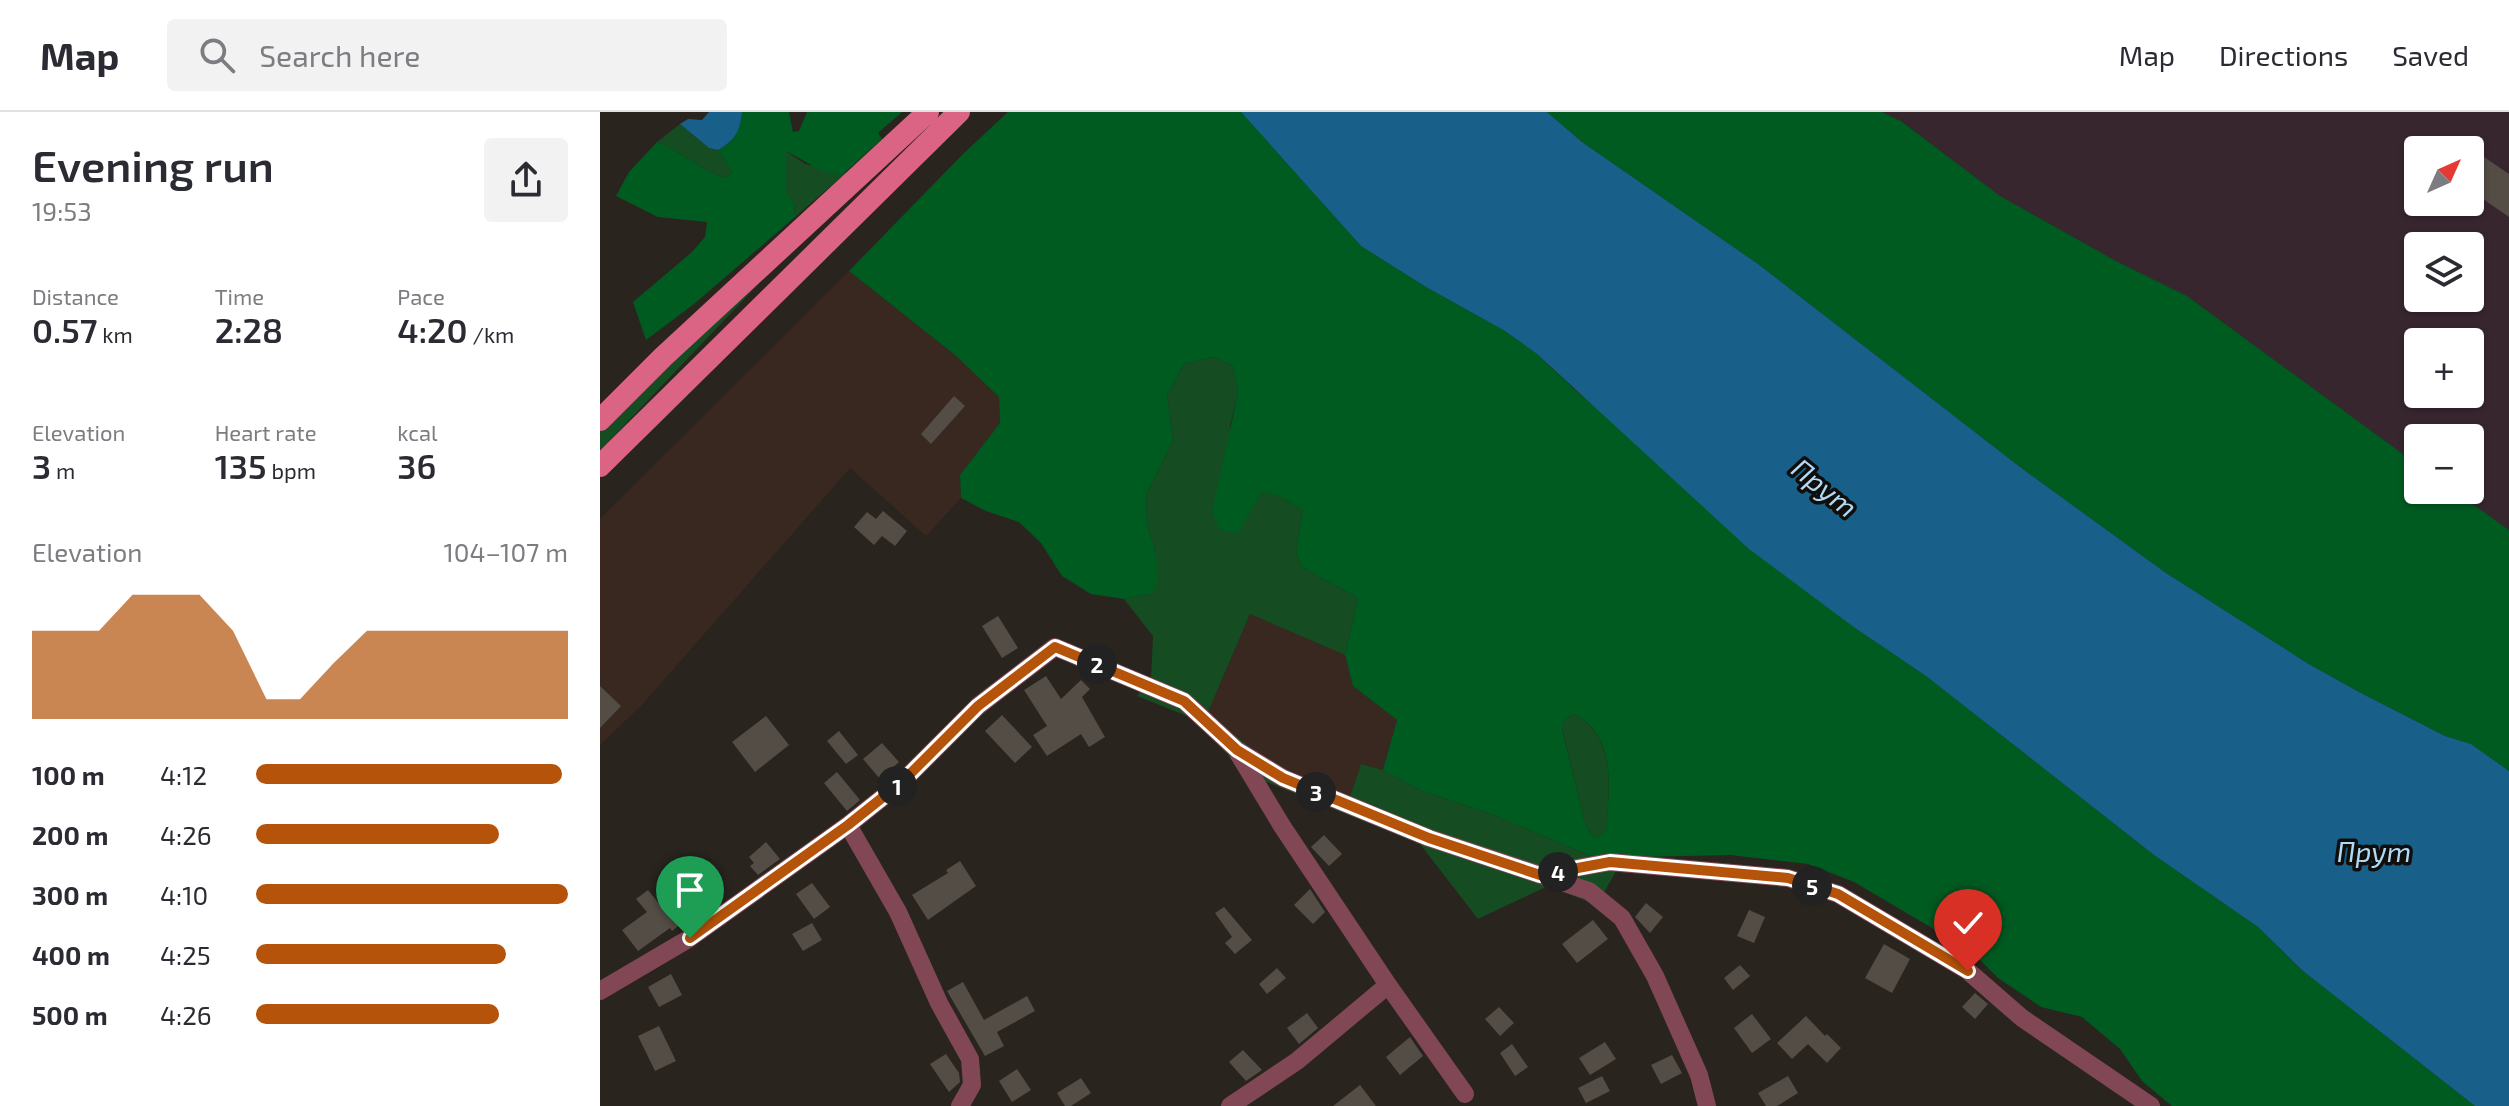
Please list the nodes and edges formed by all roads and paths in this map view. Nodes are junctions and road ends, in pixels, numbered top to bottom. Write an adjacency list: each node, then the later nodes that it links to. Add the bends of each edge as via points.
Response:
1 (928, 112): 3 (main road)
2 (959, 112): 4 (main road)
3 (600, 420)
4 (600, 466)
5 (1237, 750): 6 (street, via 1184,701 1055,647 978,706 902,782); 7 (street, via 1283,778 1429,838); 8 (street)
6 (848, 825): 9 (street, via 690,938); 11 (street, via 898,912 970,1059 972,1085)
7 (1540, 875): 13 (street, via 1589,891 1622,918 1655,976 1699,1075); 14 (street, via 1610,862 1788,878 1838,894 1968,971 2022,1018)
8 (1388, 985): 10 (street); 12 (street, via 1297,1061)
9 (600, 991)
10 (1465, 1094)
11 (960, 1106)
12 (1230, 1106)
13 (1707, 1106)
14 (2151, 1106)

